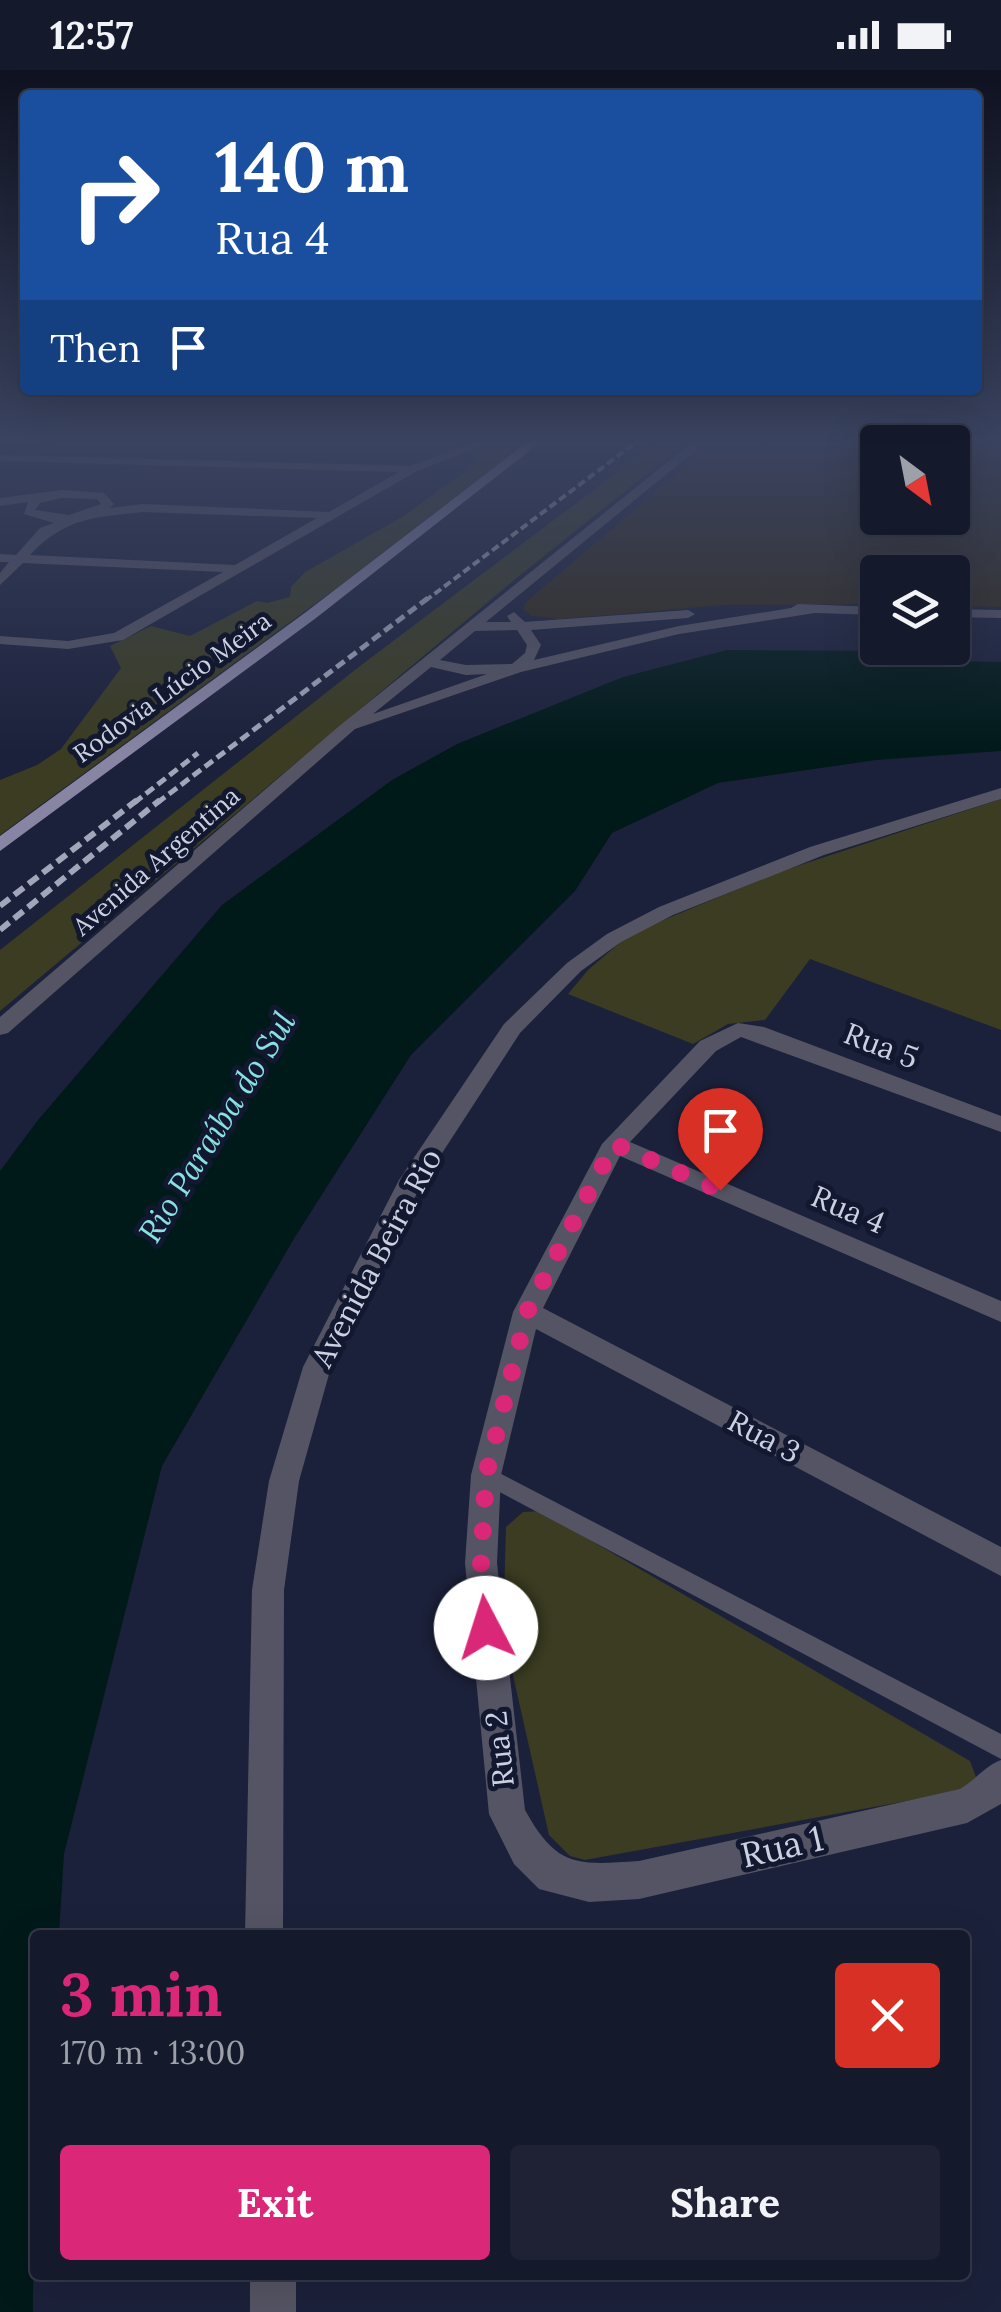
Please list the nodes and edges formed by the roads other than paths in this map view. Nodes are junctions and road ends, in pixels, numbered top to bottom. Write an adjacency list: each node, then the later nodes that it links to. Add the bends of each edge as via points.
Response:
1 (33, 545): 6 (street)
2 (274, 545): 7 (street)
3 (403, 545): 21 (main road, Rodovia Lúcio Meira)
4 (575, 545): 9 (street, Avenida Argentina)
5 (0, 558): 6 (street)
6 (22, 558): 7 (street); 8 (street)
7 (232, 568): 16 (street, via 118,637 68,645)
8 (0, 580)
9 (512, 596): 14 (street, Avenida Argentina); 15 (street)
10 (813, 609): 11 (street); 15 (street); 18 (street, via 679,630)
11 (860, 610)
12 (970, 613): 13 (street)
13 (1001, 614)
14 (468, 627): 15 (street); 17 (street, Avenida Argentina)
15 (521, 627): 18 (street, via 534,644)
16 (0, 640)
17 (430, 662): 18 (street, via 466,670); 19 (street, Avenida Argentina)
18 (516, 669): 19 (street)
19 (344, 730): 22 (street, Avenida Argentina)
20 (1001, 793): 33 (street, Avenida Beira Rio, via 818,851 614,938 512,1029 408,1186 317,1367 284,1481 268,1590)
21 (0, 845)
22 (0, 1028)
23 (738, 1030): 24 (street, Rua 5); 25 (street, Rua 2, via 708,1046)
24 (1001, 1124)
25 (614, 1144): 26 (street, Rua 2); 27 (street, Rua 4)
26 (527, 1312): 28 (street, Rua 2); 29 (street, Rua 3)
27 (1001, 1312)
28 (486, 1475): 30 (lane); 32 (street, Rua 2, via 481,1563 507,1814 527,1851)
29 (1001, 1562)
30 (1001, 1747)
31 (1001, 1777): 32 (street, Rua 1, via 967,1805 639,1880 589,1883)
32 (552, 1876)
33 (264, 1930)
34 (272, 2280): 35 (street)
35 (274, 2312)

